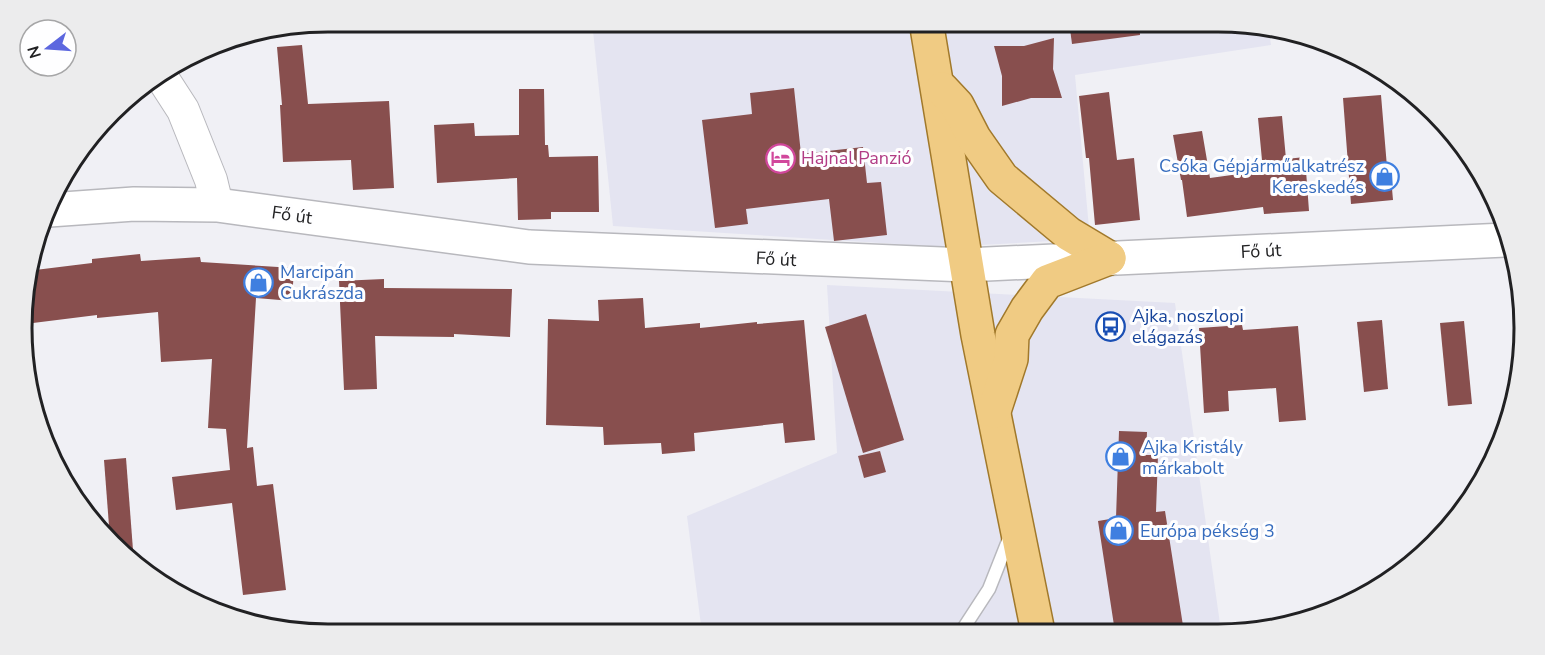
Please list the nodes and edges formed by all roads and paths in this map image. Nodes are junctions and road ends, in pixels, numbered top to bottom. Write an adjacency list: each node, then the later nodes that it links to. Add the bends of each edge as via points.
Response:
1 (928, 32): 3 (main road)
2 (164, 80): 4 (street, via 183,110)
3 (937, 83): 7 (main road, via 957,105 1002,178 1069,234); 8 (main road)
4 (217, 205): 5 (main road, Fő út, via 134,204); 8 (main road, Fő út, via 529,248)
5 (56, 209)
6 (1500, 240): 7 (main road, Fő út)
7 (1109, 258): 8 (main road, Fő út); 9 (main road, via 1047,282 1012,335 1011,359)
8 (966, 266): 9 (main road)
9 (994, 411): 10 (main road)
10 (1015, 524): 11 (lane, via 988,589); 12 (main road)
11 (968, 624)
12 (1036, 624)

